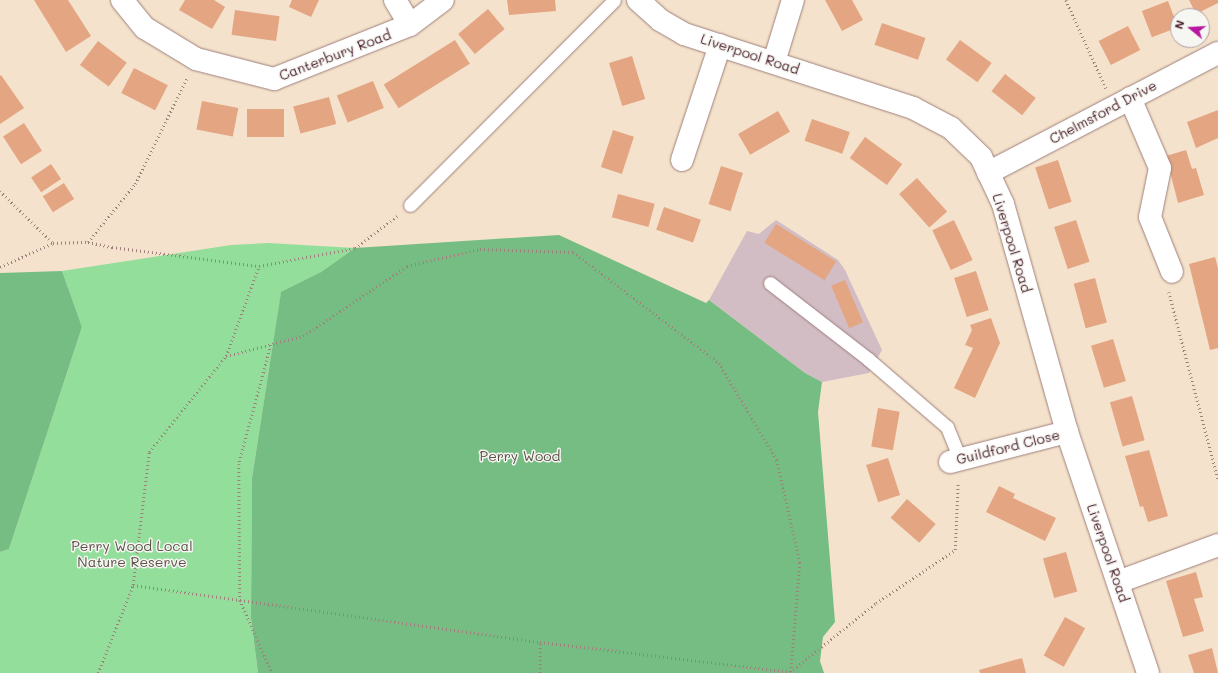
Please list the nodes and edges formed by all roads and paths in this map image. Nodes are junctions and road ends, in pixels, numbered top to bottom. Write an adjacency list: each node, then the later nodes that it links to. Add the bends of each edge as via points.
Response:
1 (122, 0): 11 (street, Canterbury Road, via 145,28)
2 (394, 0): 8 (street)
3 (443, 0): 8 (street, Canterbury Road)
4 (614, 0): 17 (lane)
5 (638, 0): 9 (street, Liverpool Road, via 660,20 684,34)
6 (793, 0): 12 (street)
7 (1066, 0): 13 (path)
8 (410, 25): 11 (street, Canterbury Road, via 274,79)
9 (720, 45): 12 (street, Liverpool Road); 14 (street)
10 (1218, 53): 13 (street, Chelmsford Drive)
11 (196, 60): 18 (path, via 135,184)
12 (774, 62): 15 (street, Liverpool Road, via 913,108 951,128 981,157)
13 (1122, 102): 15 (street, Chelmsford Drive); 22 (street, via 1160,168 1150,217)
14 (682, 160)
15 (988, 173): 26 (street, Liverpool Road, via 1003,204)
16 (0, 191): 19 (path)
17 (410, 206): 20 (path, via 355,248)
18 (88, 242): 19 (path); 20 (path, via 112,248)
19 (53, 243): 21 (path)
20 (259, 266): 25 (path)
21 (0, 267)
22 (1170, 279): 28 (path)
23 (770, 283): 27 (lane, via 868,359 947,427)
24 (271, 344): 25 (path); 32 (path, via 239,464); 37 (path, via 303,336 407,266 480,249 573,252 719,363 777,460 800,563)
25 (226, 356): 31 (path, via 149,452)
26 (1067, 432): 27 (street, Guildford Close); 30 (street, Liverpool Road)
27 (955, 461): 37 (path, via 955,550 876,602)
28 (1218, 479)
29 (1218, 545): 30 (street)
30 (1118, 582): 38 (street, Liverpool Road)
31 (133, 585): 32 (path); 34 (path)
32 (240, 600): 33 (path); 35 (path)
33 (540, 642): 36 (path); 37 (path)
34 (98, 673)
35 (272, 673)
36 (540, 673)
37 (790, 673)
38 (1148, 673)

